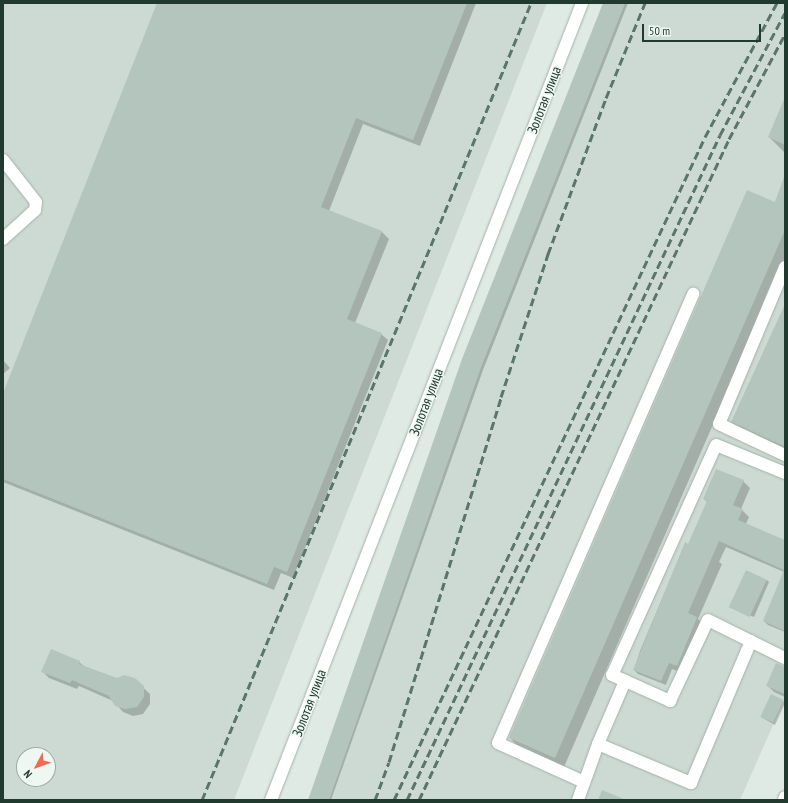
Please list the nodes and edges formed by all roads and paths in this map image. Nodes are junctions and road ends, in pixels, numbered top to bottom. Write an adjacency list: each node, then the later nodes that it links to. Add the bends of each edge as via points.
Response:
1 (582, 3): 14 (street, Золотая улица)
2 (3, 160): 3 (street, via 36,202 35,210)
3 (3, 239)
4 (785, 267): 6 (street, via 719,424)
5 (693, 294): 12 (street, via 498,743)
6 (785, 455)
7 (785, 473): 10 (street, via 716,445 612,675)
8 (752, 641): 9 (street); 10 (street, via 708,620 670,701); 11 (street, via 691,783)
9 (785, 658)
10 (625, 681): 11 (street)
11 (598, 744): 12 (street)
12 (584, 782): 15 (street)
13 (785, 797): 16 (street)
14 (271, 800)
15 (578, 800)
16 (784, 800)

